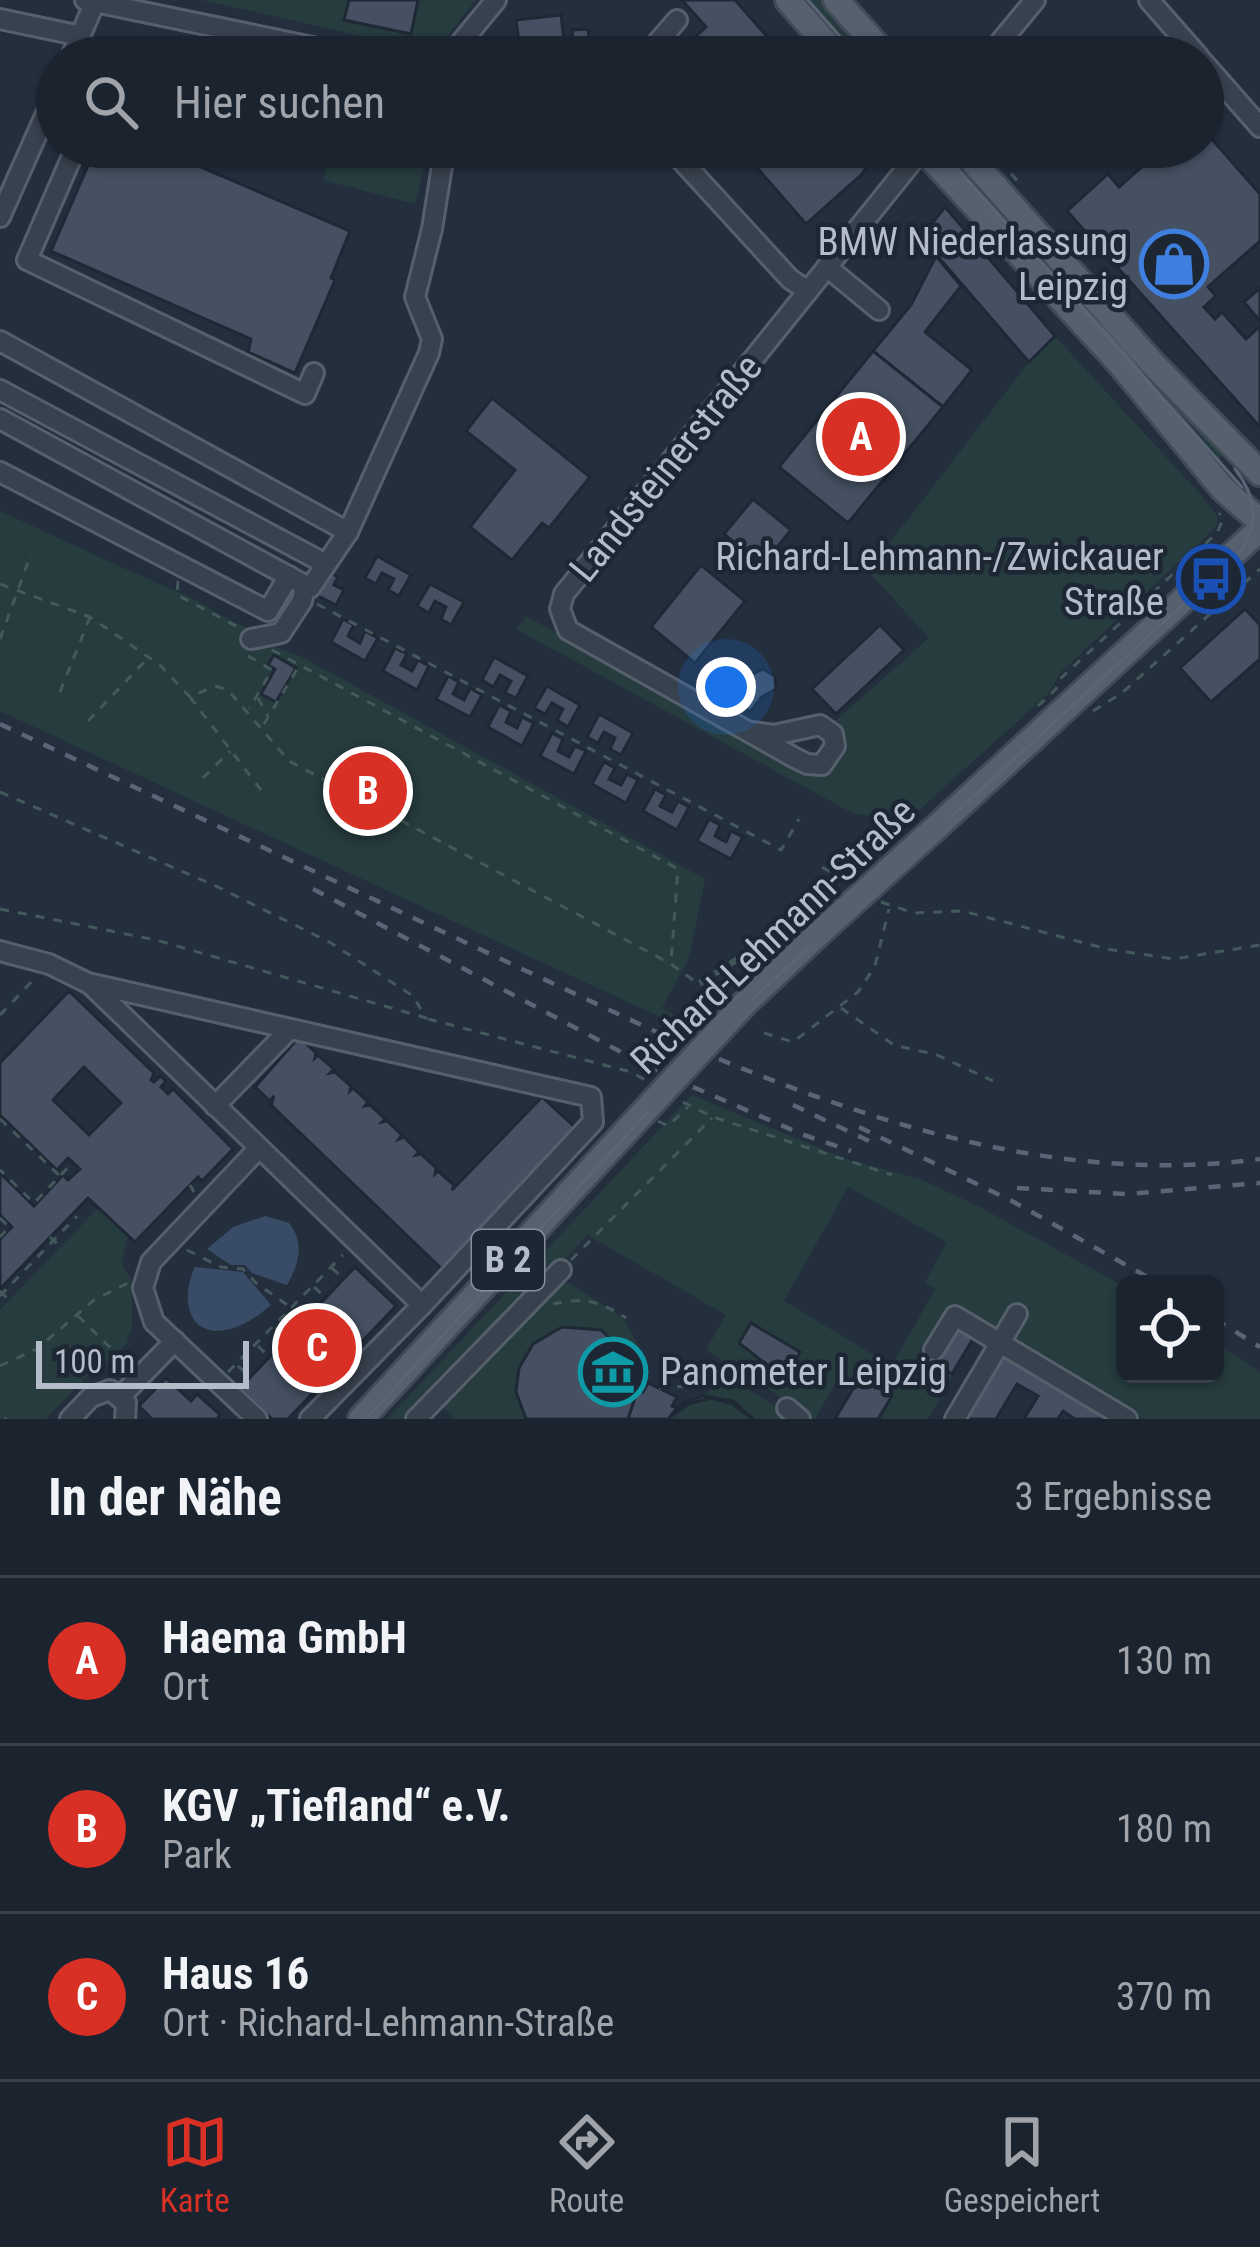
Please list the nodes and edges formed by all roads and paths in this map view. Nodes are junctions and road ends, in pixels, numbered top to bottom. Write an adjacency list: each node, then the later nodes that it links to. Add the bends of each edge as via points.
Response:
1 (496, 0): 12 (street)
2 (788, 0): 14 (main road)
3 (836, 0): 15 (main road)
4 (1035, 0): 16 (street)
5 (1149, 0): 17 (street)
6 (101, 2): 7 (street); 10 (street)
7 (178, 9): 11 (street)
8 (0, 19): 10 (street)
9 (677, 20): 13 (street)
10 (80, 36)
11 (281, 36)
12 (466, 36)
13 (663, 36)
14 (820, 36)
15 (868, 36)
16 (1005, 36)
17 (1180, 36)
18 (1224, 86): 20 (street)
19 (36, 116): 27 (street)
20 (1260, 127)
21 (67, 168): 32 (street, via 26,260 305,394)
22 (442, 168): 39 (street, via 415,297 432,339 429,352)
23 (688, 168): 29 (street)
24 (906, 168): 28 (street, Landsteinerstraße)
25 (940, 168): 37 (main road)
26 (979, 168): 36 (main road)
27 (1, 211)
28 (827, 267): 29 (street, Landsteinerstraße); 30 (street)
29 (808, 291): 61 (street, Landsteinerstraße, via 564,594 560,609 568,630)
30 (879, 310)
31 (0, 341): 39 (street)
32 (314, 373)
33 (0, 390): 41 (street)
34 (0, 419): 44 (street)
35 (0, 472): 42 (street)
36 (1260, 473)
37 (1260, 525): 137 (main road, Richard-Lehmann-Straße / B 2, bridge, via 744,1004)
38 (1222, 527): 55 (path)
39 (348, 532): 41 (street)
40 (32, 554): 46 (path)
41 (324, 563): 44 (street)
42 (183, 568): 44 (street, via 268,611); 49 (path, via 177,595)
43 (1260, 569): 57 (path)
44 (301, 583): 49 (street, via 302,601 281,633); 66 (path, via 310,600 781,850)
45 (0, 584): 46 (path)
46 (18, 591): 47 (path); 48 (path)
47 (90, 617): 50 (path); 52 (path)
48 (0, 639)
49 (251, 639): 51 (path); 54 (path, via 248,656 272,670)
50 (148, 658): 53 (path); 59 (path)
51 (300, 664): 58 (path); 76 (path, via 678,869)
52 (60, 692)
53 (190, 697): 56 (path, via 222,687); 62 (path)
54 (257, 697): 56 (path); 58 (path)
55 (1040, 704)
56 (248, 710): 60 (path)
57 (1088, 714)
58 (269, 719): 60 (path)
59 (88, 721)
60 (262, 727): 76 (path, via 289,760)
61 (752, 732)
62 (230, 751): 63 (path); 64 (path)
63 (202, 778)
64 (261, 790)
65 (0, 792): 80 (path, via 331,943 412,997)
66 (799, 819)
67 (822, 867): 68 (path)
68 (856, 887)
69 (873, 897): 70 (path)
70 (890, 907): 73 (path, via 963,911 1174,959); 78 (path, via 875,966)
71 (0, 909): 80 (path, via 156,940)
72 (786, 938): 76 (path, via 700,985)
73 (1260, 945)
74 (0, 951): 75 (street)
75 (49, 964): 77 (street); 79 (path)
76 (671, 964)
77 (88, 983): 81 (street); 85 (street)
78 (839, 1007): 82 (path, via 793,1042); 84 (path, via 894,1046)
79 (0, 1015)
80 (426, 1018): 83 (path)
81 (290, 1029): 85 (street); 108 (street, via 591,1097 592,1122)
82 (764, 1033)
83 (631, 1072)
84 (992, 1081)
85 (215, 1106): 89 (street)
86 (713, 1117): 88 (path, via 689,1106); 92 (path); 102 (path)
87 (0, 1118): 93 (path)
88 (668, 1126)
89 (259, 1148): 99 (street); 117 (street, via 151,1262 143,1288 154,1322)
90 (74, 1164): 93 (path)
91 (0, 1169): 93 (path, via 34,1203)
92 (892, 1175)
93 (60, 1176)
94 (190, 1185): 95 (path)
95 (196, 1190)
96 (77, 1216): 106 (path)
97 (0, 1218): 98 (path, via 9,1227)
98 (0, 1237)
99 (356, 1242): 101 (path); 108 (street)
100 (196, 1255): 109 (path, via 243,1269)
101 (331, 1267): 103 (path); 105 (path)
102 (561, 1270): 114 (street)
103 (344, 1279)
104 (136, 1281): 111 (path)
105 (313, 1286): 107 (path); 109 (path)
106 (3, 1295)
107 (326, 1298)
108 (422, 1305): 136 (street)
109 (292, 1307): 112 (path); 115 (path)
110 (1017, 1313): 118 (street)
111 (76, 1315): 121 (path); 125 (path, via 49,1341)
112 (306, 1318)
113 (626, 1318): 114 (path, via 579,1299)
114 (513, 1320): 132 (street)
115 (273, 1326): 116 (path); 119 (path)
116 (287, 1339)
117 (175, 1341): 128 (street); 130 (street)
118 (1000, 1342): 120 (street, via 956,1316); 138 (street); 139 (street)
119 (256, 1344): 122 (path); 123 (path)
120 (934, 1351)
121 (117, 1354)
122 (269, 1357)
123 (236, 1364): 127 (path); 128 (path)
124 (717, 1365): 129 (path)
125 (0, 1366)
126 (664, 1374): 129 (path, via 659,1388)
127 (250, 1377)
128 (218, 1382): 135 (street)
129 (704, 1385): 131 (path)
130 (121, 1396): 133 (street, via 100,1392); 134 (street)
131 (703, 1396)
132 (429, 1415)
133 (70, 1419)
134 (125, 1419)
135 (257, 1419)
136 (310, 1419)
137 (362, 1419)
138 (955, 1419)
139 (1127, 1419)

